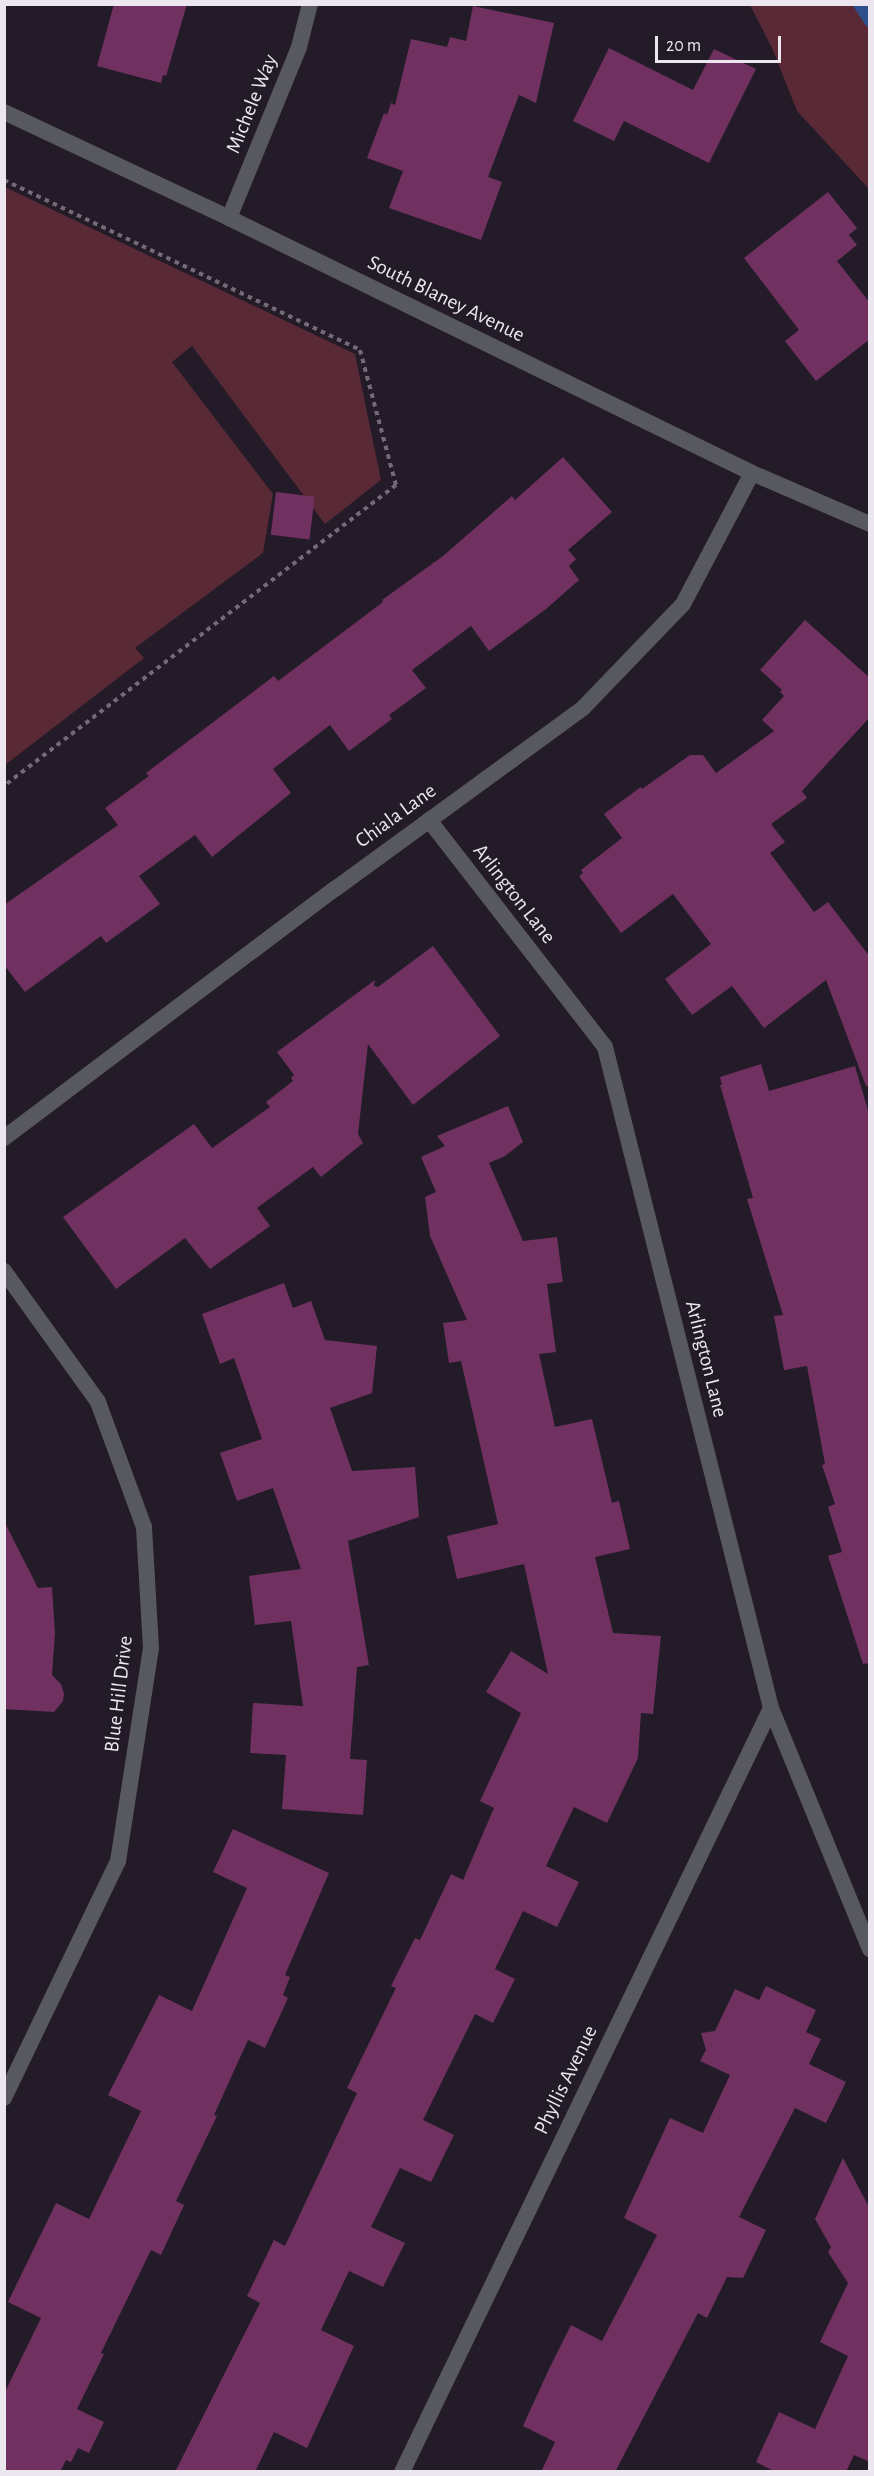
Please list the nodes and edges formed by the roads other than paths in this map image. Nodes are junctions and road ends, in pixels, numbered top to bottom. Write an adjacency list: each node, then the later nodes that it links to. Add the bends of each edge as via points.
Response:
1 (310, 4): 3 (street, Michele Way, via 299,47)
2 (4, 112): 3 (street, South Blaney Avenue)
3 (229, 218): 4 (street, South Blaney Avenue)
4 (752, 473): 5 (street, South Blaney Avenue); 6 (street, Chiala Lane, via 683,604 583,708)
5 (870, 524)
6 (429, 820): 7 (street, Chiala Lane); 9 (street, Arlington Lane, via 605,1047)
7 (4, 1138)
8 (4, 1271): 11 (street, Blue Hill Drive, via 98,1402 144,1527 151,1648 118,1862)
9 (771, 1708): 10 (street, Arlington Lane); 12 (street, Phyllis Avenue)
10 (870, 1949)
11 (4, 2097)
12 (402, 2472)

